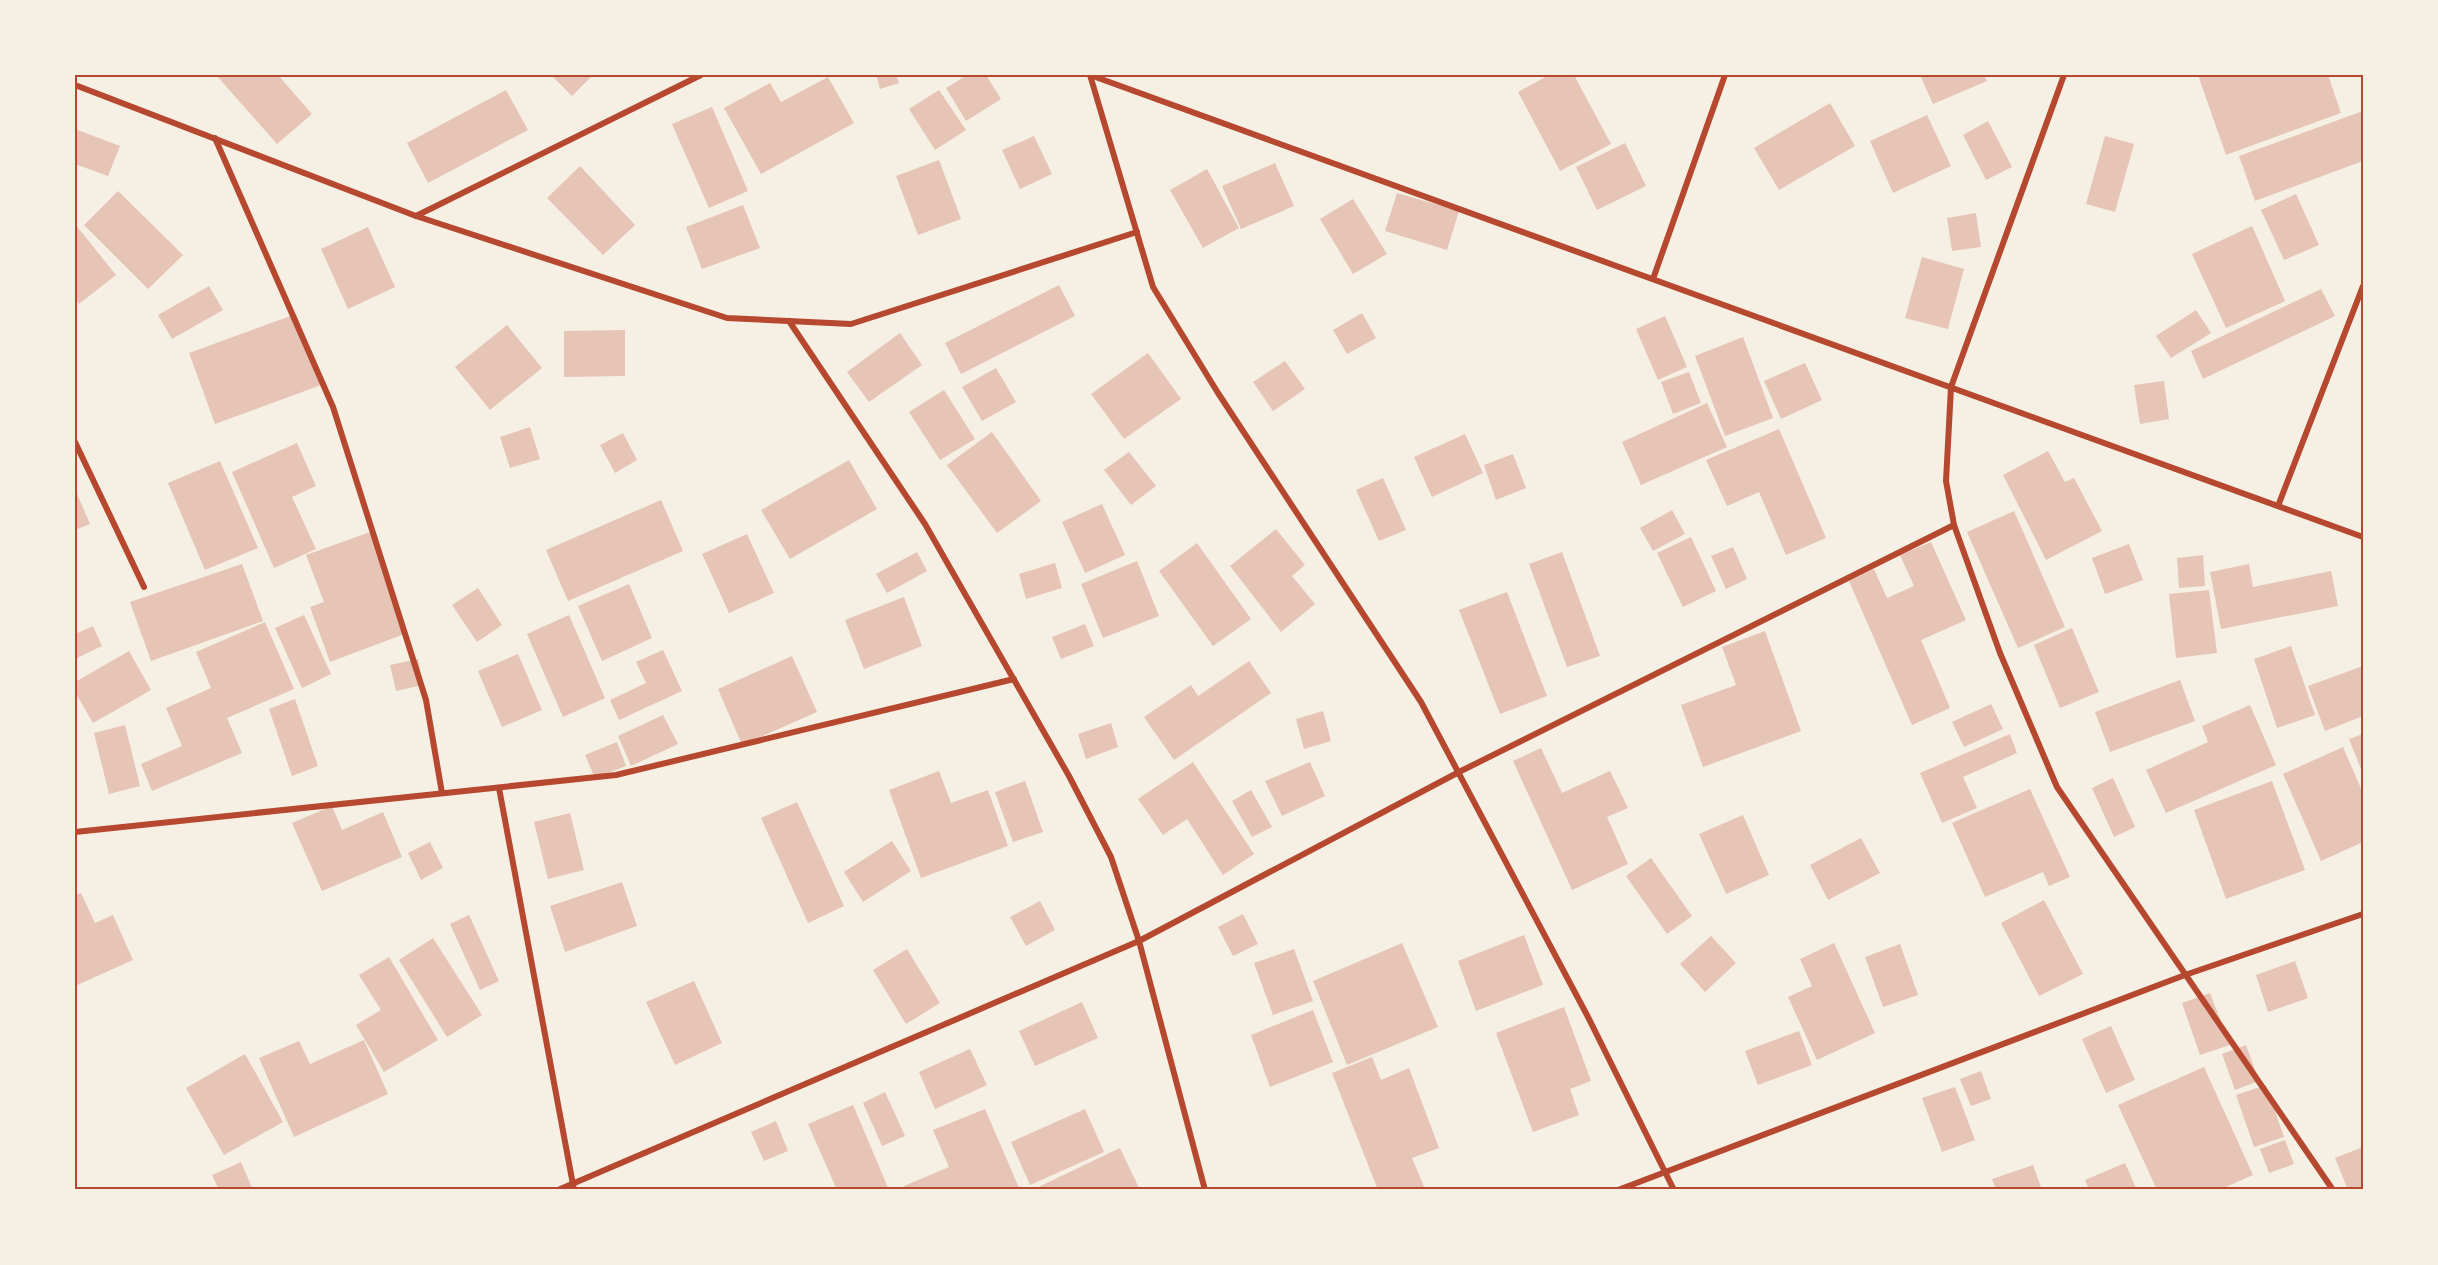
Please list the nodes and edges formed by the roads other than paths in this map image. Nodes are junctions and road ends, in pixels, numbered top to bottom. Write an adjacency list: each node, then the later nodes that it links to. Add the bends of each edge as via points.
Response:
1 (700, 75): 7 (street)
2 (1090, 75): 8 (street); 9 (street)
3 (1725, 75): 9 (street)
4 (2064, 75): 12 (street)
5 (75, 85): 6 (street)
6 (216, 138): 7 (street); 21 (street, via 333,406 426,700)
7 (416, 216): 11 (street, via 727,318)
8 (1137, 232): 11 (street, via 851,324); 19 (street, via 1153,287 1421,702)
9 (1653, 279): 12 (street)
10 (2363, 286): 14 (street)
11 (789, 321): 18 (street, via 925,524)
12 (1951, 387): 14 (street); 15 (street, via 1946,481)
13 (75, 442): 17 (street)
14 (2278, 506): 16 (street)
15 (1954, 525): 19 (street); 25 (street, via 2000,653 2057,787)
16 (2363, 537)
17 (144, 586)
18 (1014, 679): 20 (street, via 616,775); 24 (street, via 1111,857)
19 (1458, 772): 24 (street); 26 (street)
20 (499, 788): 21 (street); 27 (street)
21 (442, 793): 22 (street)
22 (75, 832)
23 (2363, 914): 25 (street)
24 (1139, 941): 27 (street); 29 (street)
25 (2185, 975): 26 (street); 32 (street)
26 (1666, 1173): 30 (street); 31 (street)
27 (574, 1187): 28 (street)
28 (558, 1190)
29 (1205, 1190)
30 (1618, 1190)
31 (1674, 1190)
32 (2333, 1190)

